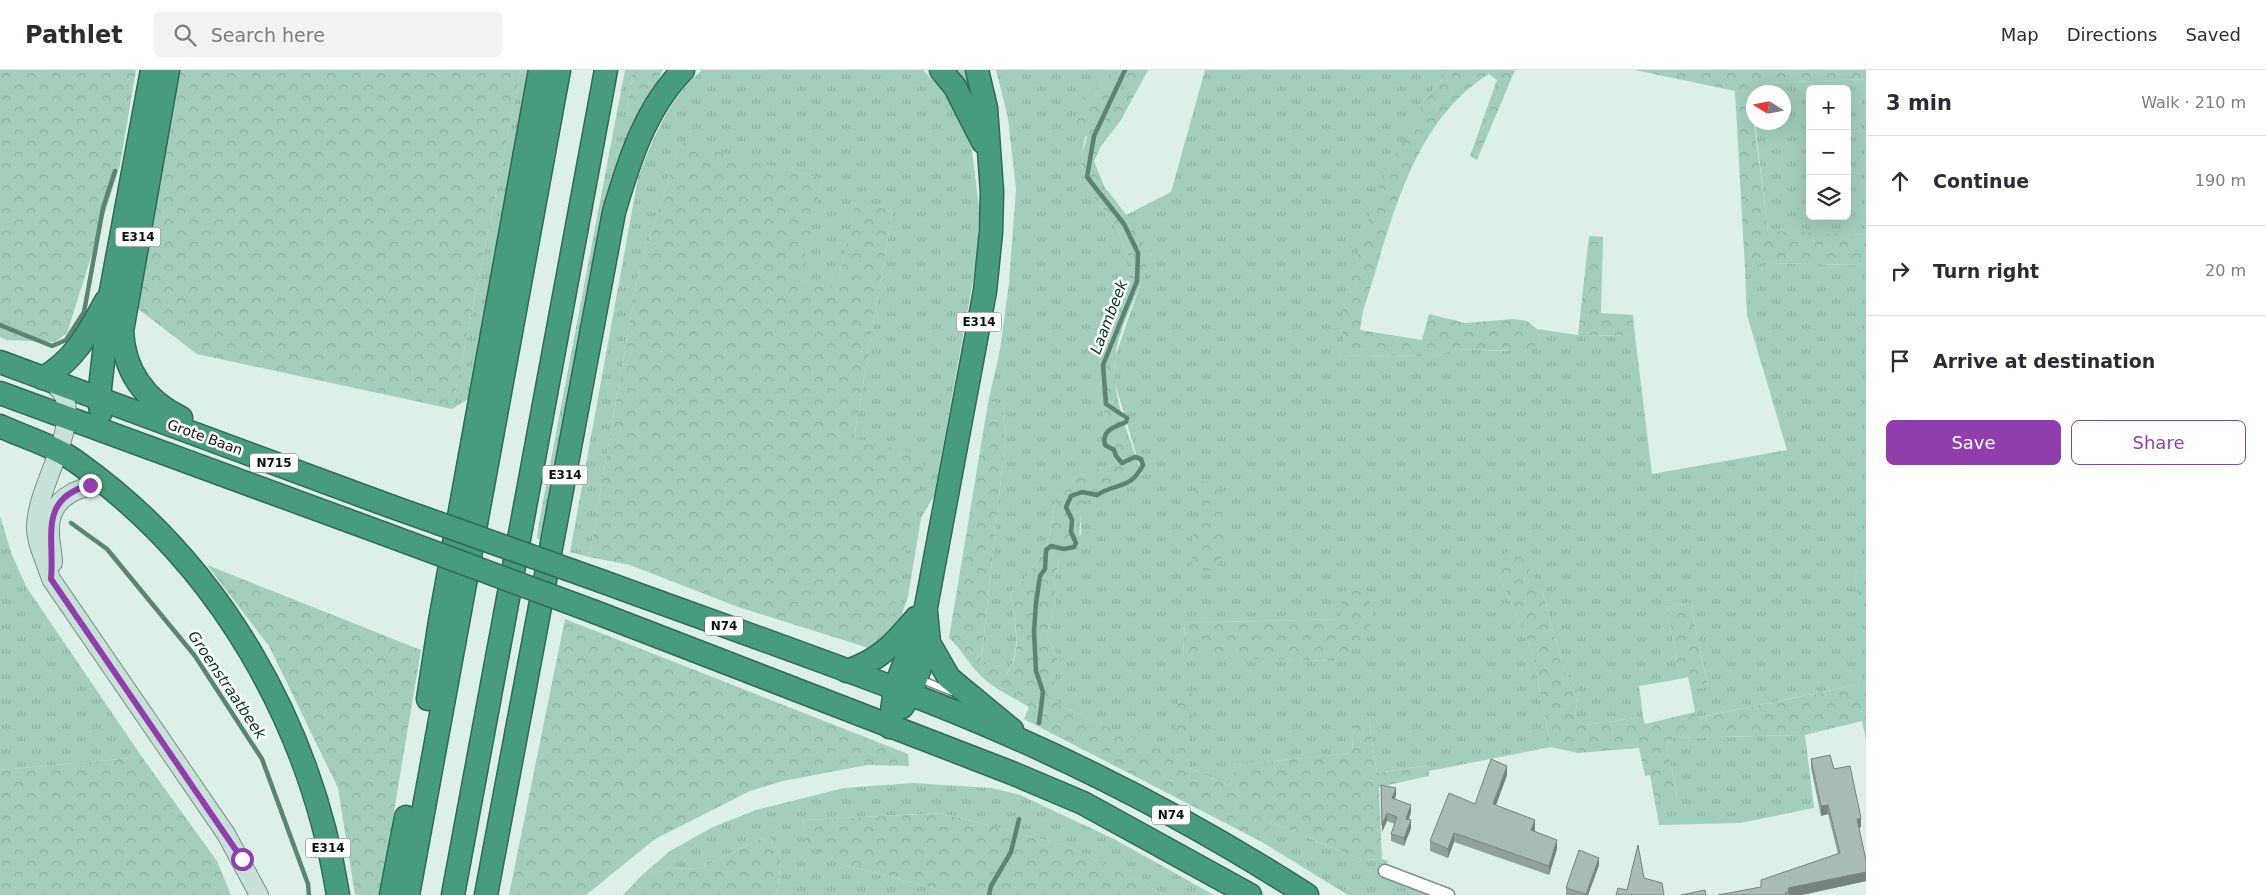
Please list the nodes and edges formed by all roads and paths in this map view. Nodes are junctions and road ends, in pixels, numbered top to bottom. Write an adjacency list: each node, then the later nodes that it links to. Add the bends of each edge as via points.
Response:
1 (152, 70): 10 (highway, E314)
2 (168, 70): 17 (highway, E314, via 123,317 122,339 126,360 143,390 159,405 182,418)
3 (540, 70): 35 (highway)
4 (559, 70): 36 (highway)
5 (606, 70): 37 (highway, E314)
6 (941, 70): 9 (highway, E314, via 955,87)
7 (976, 70): 9 (highway, E314, via 986,108)
8 (674, 74): 38 (highway, E314, via 630,156 614,212)
9 (988, 153): 24 (highway, E314, via 992,192 985,290)
10 (111, 291): 12 (highway, E314, via 76,352); 14 (highway, E314)
11 (0, 362): 12 (highway, Grote Baan / N715)
12 (47, 379): 14 (highway, Grote Baan / N715); 15 (street, via 63,393)
13 (0, 393): 15 (highway, N715)
14 (99, 397): 17 (highway, Grote Baan / N715); 18 (highway, E314, via 102,414)
15 (67, 418): 18 (highway, N715); 19 (street)
16 (0, 426): 19 (highway)
17 (191, 432): 21 (highway, Grote Baan / N715, bridge)
18 (122, 438): 22 (highway, N715, bridge)
19 (58, 450): 20 (highway); 23 (street, via 36,527)
20 (104, 484): 23 (street, via 74,490 57,505 50,531); 34 (highway, E314, via 151,526 204,584 265,675 298,745 316,801)
21 (494, 543): 26 (highway, N74, bridge)
22 (488, 573): 30 (highway, N74, bridge)
23 (51, 579): 33 (street, via 226,834)
24 (926, 606): 25 (highway, E314); 26 (highway, E314, via 894,645 872,661); 28 (highway, E314)
25 (929, 643): 28 (highway, E314); 29 (highway, E314, via 949,678)
26 (847, 671): 27 (lane, N74); 28 (highway, N74)
27 (874, 672)
28 (903, 681): 29 (lane, N74); 30 (highway, E314); 31 (highway, N74)
29 (976, 701): 31 (highway, N74)
30 (890, 727): 39 (highway, N74, via 1083,803)
31 (1030, 745): 40 (highway, N74, via 1105,780 1249,858)
32 (1385, 871): 41 (street)
33 (259, 895)
34 (338, 895)
35 (391, 895)
36 (408, 895)
37 (453, 895)
38 (486, 895)
39 (1250, 895)
40 (1307, 895)
41 (1448, 895)

